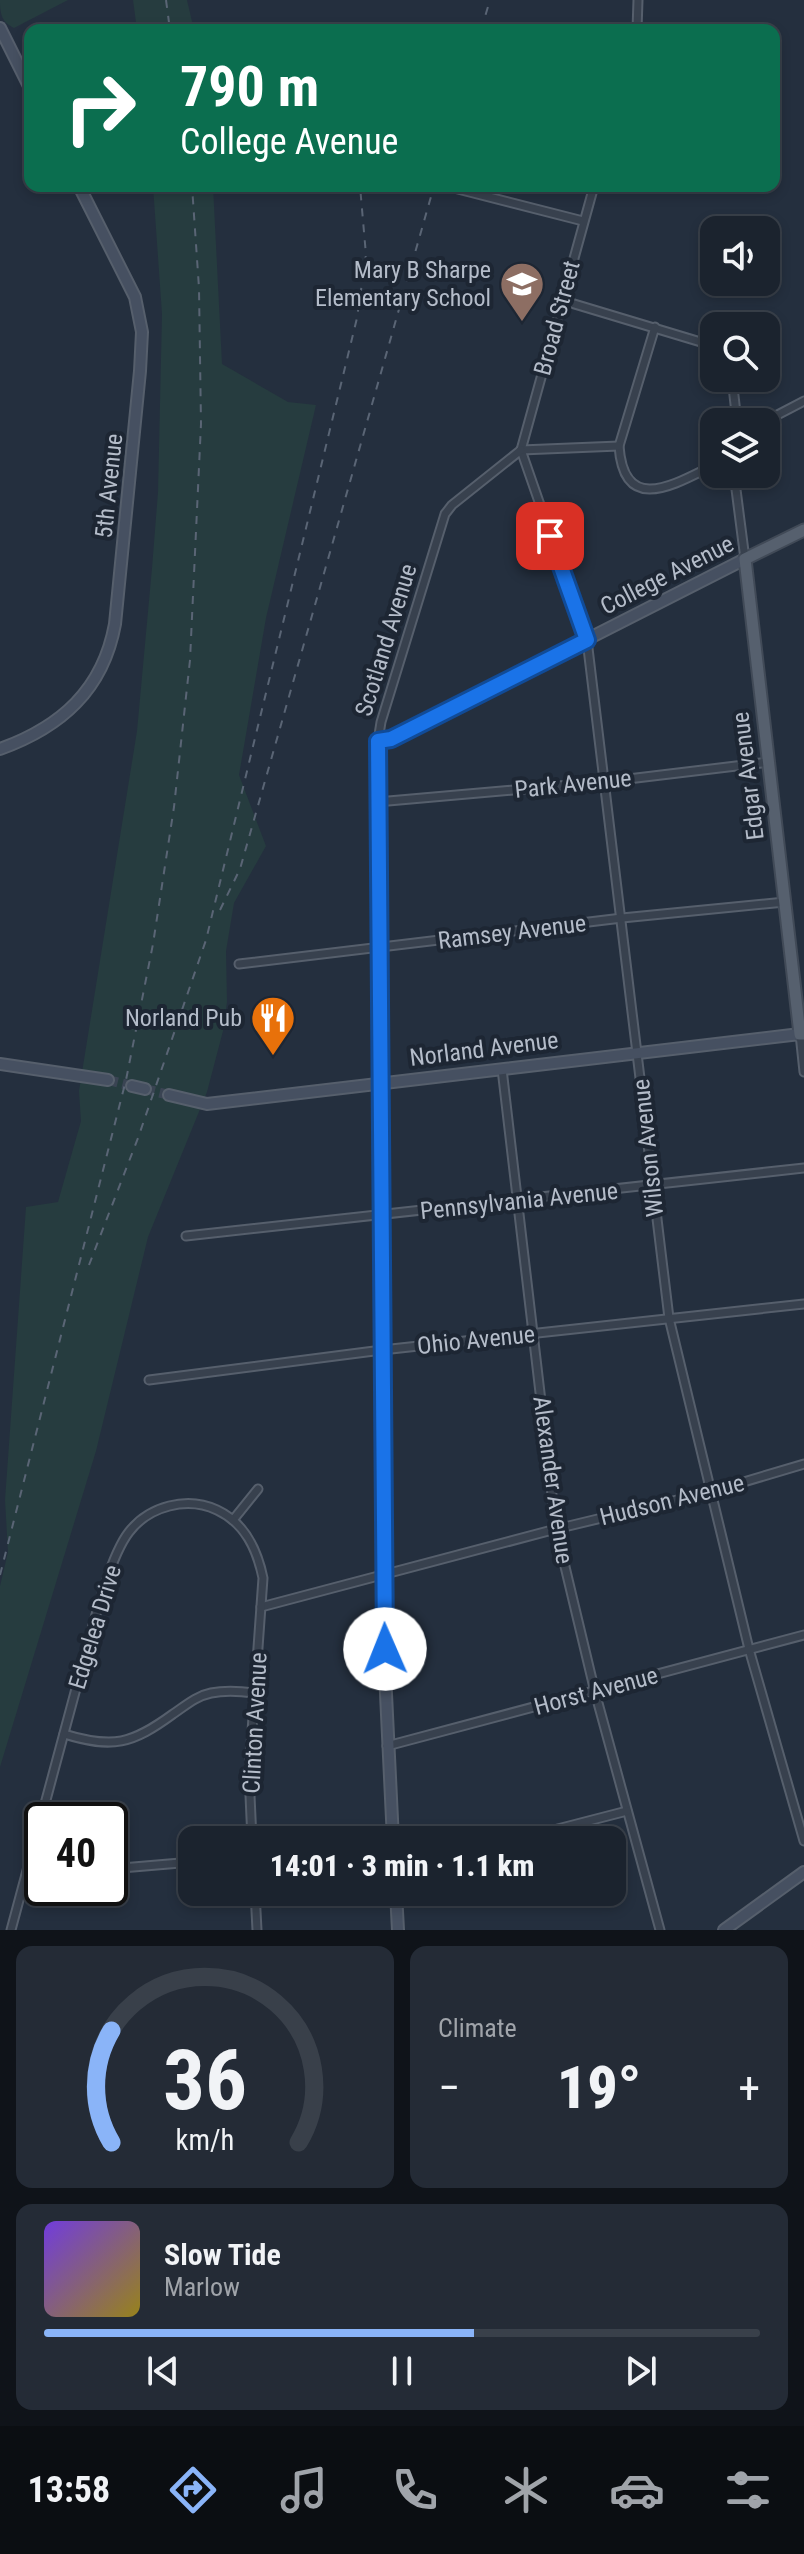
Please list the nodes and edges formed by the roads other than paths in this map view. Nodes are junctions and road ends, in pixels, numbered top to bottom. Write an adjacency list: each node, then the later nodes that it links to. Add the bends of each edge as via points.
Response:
1 (638, 0): 2 (street)
2 (637, 24)
3 (0, 28): 4 (street)
4 (24, 76)
5 (82, 192): 22 (street, 5th Avenue, via 135,297 142,332 115,624 105,660 75,704 44,731)
6 (469, 192): 8 (street)
7 (592, 192): 8 (street, Broad Street)
8 (583, 221): 9 (street, Broad Street)
9 (561, 300): 10 (street); 15 (street, Broad Street)
10 (655, 327): 11 (street); 14 (street)
11 (700, 341)
12 (804, 401): 13 (street)
13 (780, 414)
14 (619, 446): 15 (street); 16 (street, via 620,465 641,488 667,488)
15 (521, 450): 20 (street, Wilson Avenue); 21 (street, Scotland Avenue, via 445,514)
16 (700, 472)
17 (736, 488): 19 (street, Edgar Avenue)
18 (804, 530): 19 (main road, College Avenue)
19 (745, 559): 20 (street, College Avenue); 23 (main road, Edgar Avenue)
20 (587, 640): 21 (street, College Avenue); 24 (street, Wilson Avenue)
21 (378, 741): 25 (street, Scotland Avenue)
22 (0, 749)
23 (769, 762): 24 (street, Park Avenue); 26 (main road, Edgar Avenue)
24 (603, 782): 25 (street, Park Avenue); 27 (street, Wilson Avenue)
25 (377, 802): 28 (street, Scotland Avenue)
26 (785, 902): 27 (street, Ramsey Avenue); 30 (main road, Edgar Avenue)
27 (622, 918): 28 (street, Ramsey Avenue); 31 (street, Wilson Avenue)
28 (379, 949): 29 (street, Ramsey Avenue); 36 (street, Scotland Avenue)
29 (239, 964)
30 (802, 1034): 31 (street, Norland Avenue); 34 (street, Edgar Avenue)
31 (638, 1053): 33 (street, Norland Avenue); 41 (street, Wilson Avenue)
32 (0, 1064): 35 (street)
33 (502, 1069): 36 (street, Norland Avenue); 42 (street, Alexander Avenue)
34 (804, 1072)
35 (108, 1080)
36 (381, 1084): 39 (street, Norland Avenue, via 207,1104); 43 (street, Scotland Avenue)
37 (132, 1086): 38 (street)
38 (145, 1089)
39 (169, 1095)
40 (804, 1168): 41 (street, Pennsylvania Avenue)
41 (651, 1186): 42 (street, Pennsylvania Avenue); 46 (street, Wilson Avenue)
42 (517, 1202): 43 (street, Pennsylvania Avenue); 47 (street, Alexander Avenue)
43 (381, 1216): 44 (street, Pennsylvania Avenue); 48 (street, Scotland Avenue)
44 (186, 1236)
45 (804, 1304): 46 (street, Ohio Avenue)
46 (669, 1318): 47 (street, Ohio Avenue); 52 (street, Wilson Avenue)
47 (534, 1334): 48 (street, Ohio Avenue); 54 (street, Alexander Avenue)
48 (382, 1350): 49 (street, Ohio Avenue); 55 (street, Scotland Avenue)
49 (149, 1380)
50 (804, 1464): 52 (street, Hudson Avenue)
51 (258, 1489): 53 (street)
52 (710, 1492): 54 (street, Hudson Avenue); 58 (street, Wilson Avenue)
53 (233, 1520): 56 (street, via 260,1561); 61 (street, Edgelea Drive, via 212,1508 184,1504 156,1510 127,1535 93,1625)
54 (556, 1529): 55 (street, Hudson Avenue); 59 (street, Alexander Avenue)
55 (384, 1576): 56 (street, Hudson Avenue); 62 (street, Scotland Avenue)
56 (261, 1607): 60 (street, Clinton Avenue)
57 (804, 1635): 58 (street, Horst Avenue)
58 (749, 1649): 59 (street, Horst Avenue); 68 (street, Wilson Avenue)
59 (595, 1692): 62 (street, Horst Avenue); 64 (street, Alexander Avenue)
60 (254, 1693): 61 (street, via 224,1691 198,1697 127,1741 95,1742); 65 (street, Clinton Avenue)
61 (64, 1734): 63 (street, Edgelea Drive)
62 (387, 1746): 66 (street, Scotland Avenue)
63 (46, 1802)
64 (627, 1811): 67 (street); 78 (street, Alexander Avenue)
65 (251, 1826)
66 (392, 1826)
67 (569, 1826)
68 (804, 1841)
69 (178, 1863): 70 (street)
70 (128, 1867)
71 (804, 1872): 79 (street)
72 (24, 1883): 75 (street, Edgelea Drive)
73 (256, 1906): 76 (street)
74 (397, 1906): 77 (street)
75 (11, 1930)
76 (257, 1930)
77 (398, 1930)
78 (660, 1930)
79 (724, 1930)

